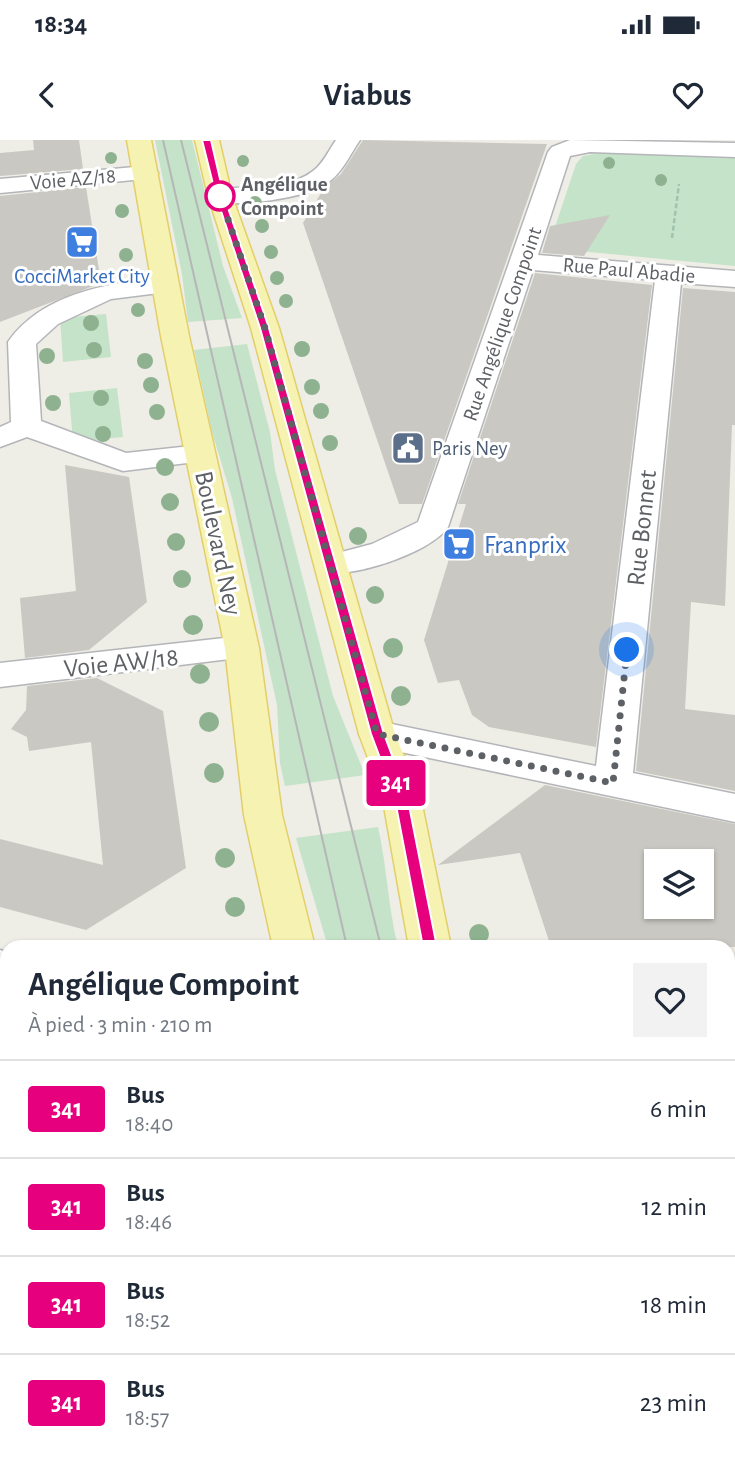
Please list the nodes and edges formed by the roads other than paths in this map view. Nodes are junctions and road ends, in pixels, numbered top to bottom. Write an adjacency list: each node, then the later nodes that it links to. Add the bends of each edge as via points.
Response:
1 (139, 140): 5 (main road, Boulevard Ney)
2 (206, 140): 7 (main road)
3 (348, 140): 7 (street, via 322,176 307,184)
4 (735, 150): 8 (street, Rue Angélique Compoint, via 575,146 560,152)
5 (146, 173): 6 (street, Voie AZ/18); 11 (main road, Boulevard Ney)
6 (0, 186)
7 (220, 196): 15 (main road, via 265,328)
8 (524, 262): 9 (street, Rue Paul Abadie); 15 (street, Rue Angélique Compoint, via 432,527 387,552)
9 (669, 273): 10 (street, Rue Paul Abadie); 19 (street, Rue Bonnet)
10 (735, 279)
11 (166, 285): 12 (street, via 105,292); 14 (main road, Boulevard Ney)
12 (11, 339): 13 (street)
13 (13, 432): 14 (street, via 123,462)
14 (200, 454): 16 (main road, Boulevard Ney)
15 (331, 565): 18 (main road)
16 (242, 648): 17 (street, Voie AW/18); 21 (main road, Boulevard Ney, via 264,815)
17 (0, 675)
18 (377, 734): 19 (street); 22 (main road, via 401,795)
19 (613, 783): 20 (street)
20 (735, 808)
21 (292, 940)
22 (429, 940)

